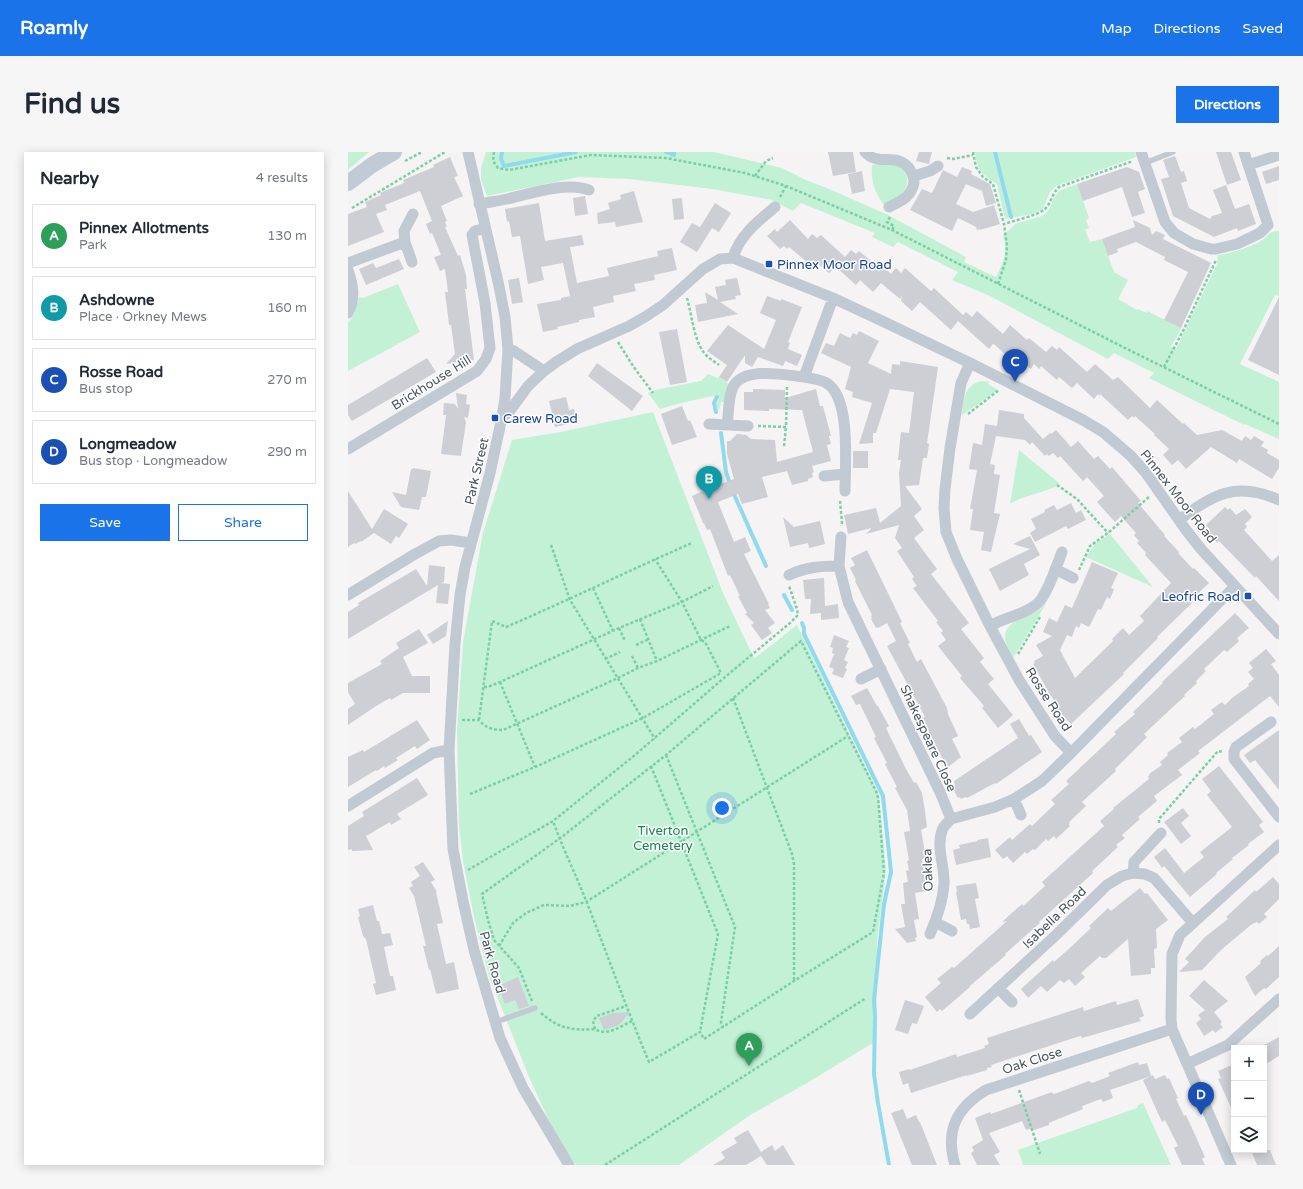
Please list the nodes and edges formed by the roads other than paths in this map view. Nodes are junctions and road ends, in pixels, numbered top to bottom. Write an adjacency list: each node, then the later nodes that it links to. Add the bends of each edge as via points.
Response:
1 (468, 152): 13 (street, Park Street)
2 (865, 152): 10 (street, via 869,157 876,159 902,160)
3 (1172, 152): 7 (lane)
4 (1244, 152): 9 (street)
5 (391, 153): 11 (street)
6 (1279, 155): 9 (street)
7 (1143, 157): 17 (street, via 1165,222 1174,233 1193,244 1211,249 1237,244 1260,233)
8 (940, 162): 10 (street, via 930,171)
9 (1248, 165): 17 (street)
10 (914, 176): 15 (street, via 908,197)
11 (348, 183)
12 (589, 190): 13 (street, via 583,187 567,187 507,199)
13 (478, 199): 18 (street, Park Street)
14 (775, 207): 21 (street, via 740,241)
15 (889, 207)
16 (413, 214): 20 (street, via 404,231)
17 (1268, 225): 19 (street)
18 (485, 228): 27 (street, Park Street, via 505,317); 35 (street, Brickhouse Hill, via 475,231 472,235 489,331 490,348 482,366)
19 (1279, 228)
20 (405, 242): 22 (street); 23 (street)
21 (733, 258): 25 (street, Pinnex Moor Road); 29 (street, via 720,259 703,269 645,318 577,349)
22 (412, 262)
23 (348, 263)
24 (348, 270): 26 (street, via 354,297)
25 (833, 298): 28 (street, Pinnex Moor Road); 30 (street)
26 (348, 313)
27 (508, 349): 29 (street, via 514,350); 31 (street, Park Street)
28 (970, 363): 40 (street, Pinnex Moor Road, via 1103,432 1146,473); 50 (street, Rosse Road, via 961,383 955,418 945,489 945,526 957,559)
29 (544, 370): 31 (street)
30 (804, 377): 33 (street, via 764,373 741,378 733,386 730,394); 36 (street, via 828,385 838,399 846,428)
31 (502, 417): 42 (street, Park Street)
32 (709, 424): 33 (street)
33 (727, 424): 34 (street)
34 (748, 426)
35 (348, 449)
36 (845, 474): 37 (street); 38 (street)
37 (824, 476)
38 (845, 491)
39 (1279, 500): 40 (street, via 1265,494 1236,491 1198,505)
40 (1179, 520): 48 (street, Pinnex Moor Road)
41 (841, 537): 44 (street, Shakespeare Close)
42 (472, 543): 49 (street, via 440,541); 55 (street, Park Street, via 460,595)
43 (1062, 552): 45 (street)
44 (840, 566): 46 (street, via 816,567); 52 (street, Shakespeare Close, via 848,602)
45 (1055, 569): 47 (street); 50 (street, via 1038,603)
46 (789, 575)
47 (1073, 578)
48 (1235, 586): 51 (street, Pinnex Moor Road); 56 (street)
49 (348, 595)
50 (990, 626): 56 (street, Rosse Road, via 1019,680 1052,732)
51 (1279, 634)
52 (881, 669): 53 (street); 61 (street, Shakespeare Close)
53 (861, 679)
54 (1271, 722): 60 (street, via 1236,747 1234,759)
55 (449, 750): 58 (street, via 433,753); 74 (street, Park Road, via 453,849 474,950)
56 (1071, 754): 57 (street, via 1042,781)
57 (1014, 799): 59 (street); 61 (street)
58 (348, 806)
59 (1020, 815)
60 (1279, 817)
61 (951, 819): 65 (street, Oaklea, via 943,827 941,836 944,881)
62 (1161, 833): 64 (street, via 1134,862)
63 (1279, 845): 66 (street)
64 (1133, 874): 66 (street, Isabella Road, via 1145,874 1154,878); 69 (street, Isabella Road, via 1122,876 1107,885)
65 (935, 922): 67 (street); 68 (street, Oaklea)
66 (1193, 923): 75 (street, via 1180,935 1172,954)
67 (952, 931)
68 (930, 934)
69 (998, 988): 71 (street); 73 (street, Isabella Road)
70 (1279, 1000): 76 (street, via 1228,1045)
71 (1012, 1002)
72 (535, 1008): 74 (lane)
73 (970, 1014)
74 (496, 1022): 77 (street, Park Road, via 500,1038 523,1088)
75 (1172, 1030): 76 (street); 78 (street, Oak Close, via 986,1090 968,1102 956,1119 951,1138)
76 (1188, 1064): 79 (street)
77 (569, 1165)
78 (955, 1165)
79 (1231, 1165)

